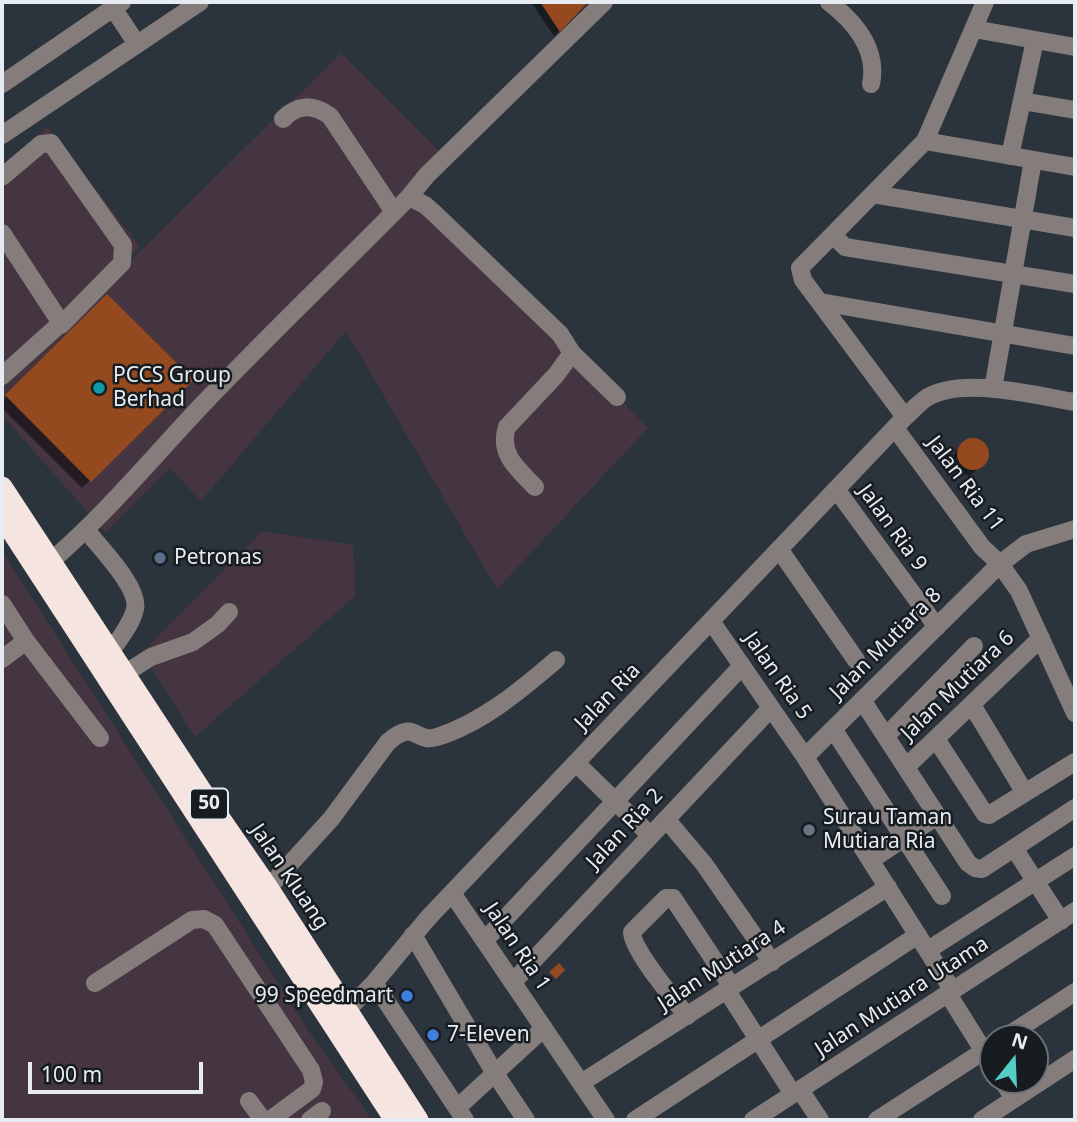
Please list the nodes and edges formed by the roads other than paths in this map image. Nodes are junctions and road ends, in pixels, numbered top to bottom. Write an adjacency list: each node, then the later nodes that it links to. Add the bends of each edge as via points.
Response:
1 (201, 2): 8 (street)
2 (604, 2): 22 (street)
3 (829, 2): 11 (street, via 845,13 864,39 873,72)
4 (985, 2): 6 (street)
5 (111, 6): 8 (street); 10 (street)
6 (974, 29): 7 (street); 16 (street)
7 (1035, 40): 9 (street); 12 (street)
8 (137, 44): 15 (street)
9 (1075, 47)
10 (2, 84)
11 (871, 85)
12 (1022, 101): 13 (street); 17 (street)
13 (1075, 110)
14 (283, 120): 23 (street, via 292,109 304,106 330,116)
15 (2, 135)
16 (925, 141): 17 (street); 21 (street)
17 (1010, 156): 18 (street)
18 (1033, 160): 19 (street); 24 (street)
19 (1075, 167)
20 (2, 177): 31 (street, via 41,144 51,144 123,245 122,263)
21 (873, 194): 24 (street); 27 (street)
22 (409, 197): 23 (street); 34 (street, via 433,212 560,334)
23 (394, 212): 45 (street, via 155,454)
24 (1023, 219): 25 (street); 28 (street)
25 (1075, 228)
26 (2, 233): 31 (street)
27 (832, 235): 28 (street, via 845,247); 30 (street, Jalan Ria 11, via 800,268)
28 (1013, 275): 29 (street); 32 (street)
29 (1075, 284)
30 (820, 302): 32 (street); 39 (street, Jalan Ria 11)
31 (61, 323): 35 (street)
32 (1003, 334): 33 (street); 36 (street)
33 (1075, 346)
34 (572, 353): 37 (street); 41 (street, via 504,437 507,458)
35 (2, 376)
36 (993, 389): 38 (street, Jalan Ria); 39 (street, Jalan Ria, via 958,388 927,398)
37 (617, 397)
38 (1075, 402)
39 (900, 422): 42 (street, Jalan Ria); 48 (street, Jalan Ria 11, via 982,547)
40 (2, 487): 47 (highway, Jalan Kluang / 50)
41 (535, 487)
42 (836, 489): 46 (street, Jalan Ria); 52 (street, Jalan Ria 9)
43 (2, 516): 117 (highway, 50)
44 (1075, 529): 48 (street, Jalan Mutiara 8, via 1026,544)
45 (87, 531): 47 (street); 56 (street, via 136,600 135,610)
46 (779, 549): 51 (street, Jalan Ria); 59 (street)
47 (50, 562): 56 (highway, Jalan Kluang / 50)
48 (1000, 564): 52 (street, Jalan Mutiara 8); 53 (street, Jalan Ria 11, via 1019,591)
49 (2, 604): 54 (street)
50 (229, 612): 61 (street, via 193,642 151,657)
51 (711, 621): 60 (street, Jalan Ria 5); 72 (street, Jalan Ria)
52 (937, 626): 62 (street, Jalan Mutiara 8)
53 (1041, 638): 63 (street, Jalan Mutiara 6); 65 (street, Jalan Ria 11)
54 (26, 641): 57 (street); 68 (street)
55 (974, 646): 67 (street)
56 (110, 653): 61 (highway, Jalan Kluang / 50)
57 (2, 659)
58 (556, 660): 86 (street, via 505,701 459,728 435,738 406,731 396,735 331,819)
59 (856, 660)
60 (742, 666): 64 (street, Jalan Ria 5); 75 (street)
61 (124, 674): 86 (highway, Jalan Kluang / 50)
62 (862, 701): 66 (street, Jalan Mutiara 8); 67 (street)
63 (972, 705): 69 (street, Jalan Mutiara 6); 74 (street)
64 (771, 708): 70 (street, Jalan Ria 5); 78 (street, Jalan Ria 2)
65 (1075, 713)
66 (833, 729): 70 (street, Jalan Mutiara 8); 80 (street)
67 (886, 736): 73 (street)
68 (100, 738)
69 (936, 739): 73 (street, Jalan Mutiara 6); 74 (street, via 985,814 994,814)
70 (805, 757): 83 (street, Jalan Ria 5)
71 (1075, 762): 74 (street)
72 (576, 763): 75 (street); 87 (street, Jalan Ria)
73 (906, 767): 77 (street)
74 (1025, 793)
75 (615, 801): 79 (street); 91 (street)
76 (1075, 808): 81 (street)
77 (937, 816): 80 (street); 81 (street, via 975,868 982,869)
78 (666, 819): 79 (street, Jalan Ria 2); 93 (street, via 704,864)
79 (650, 835): 94 (street, Jalan Ria 2)
80 (905, 838): 83 (street); 88 (street)
81 (1014, 848): 84 (street)
82 (1075, 856): 84 (street)
83 (871, 860): 85 (street, Jalan Ria 5)
84 (1036, 881): 89 (street); 92 (street)
85 (888, 887): 92 (street, Jalan Ria 5); 93 (street, Jalan Mutiara 4)
86 (268, 888): 100 (highway, Jalan Kluang / 50)
87 (453, 893): 90 (street, Jalan Ria); 91 (street, Jalan Ria 1)
88 (942, 896)
89 (1068, 916): 98 (street, Jalan Mutiara Utama)
90 (413, 935): 96 (street, Jalan Ria); 108 (street)
91 (485, 940): 94 (street, Jalan Ria 1)
92 (923, 943): 98 (street, Jalan Ria 5); 105 (street)
93 (772, 962): 97 (street, Jalan Mutiara 4)
94 (513, 982): 103 (street, Jalan Ria 1)
95 (95, 983): 116 (street, via 192,920 204,919 215,925 311,1070 312,1089)
96 (374, 984): 100 (street, Jalan Ria); 114 (street)
97 (729, 989): 101 (street, Jalan Mutiara 4); 101 (street, via 673,898 666,898 632,932 633,943); 105 (street)
98 (951, 992): 104 (street, Jalan Ria 5); 110 (street, Jalan Mutiara Utama)
99 (1075, 992): 102 (street)
100 (347, 1010): 118 (highway, Jalan Kluang / 50)
101 (687, 1016): 109 (street, Jalan Mutiara 4)
102 (1026, 1024)
103 (544, 1028): 108 (street); 109 (street, Jalan Ria 1)
104 (979, 1037)
105 (758, 1040): 110 (street); 121 (street)
106 (1075, 1059): 112 (street)
107 (979, 1060): 124 (street)
108 (494, 1072): 114 (street); 119 (street)
109 (581, 1083): 120 (street, Jalan Ria 1)
110 (797, 1092): 122 (street, Jalan Mutiara Utama); 123 (street)
111 (1011, 1094): 112 (street)
112 (1014, 1099): 125 (street)
113 (249, 1101): 115 (street)
114 (461, 1114)
115 (263, 1120)
116 (270, 1120)
117 (395, 1120)
118 (418, 1120)
119 (526, 1120)
120 (606, 1120)
121 (635, 1120)
122 (753, 1120)
123 (820, 1120)
124 (877, 1120)
125 (984, 1120)

